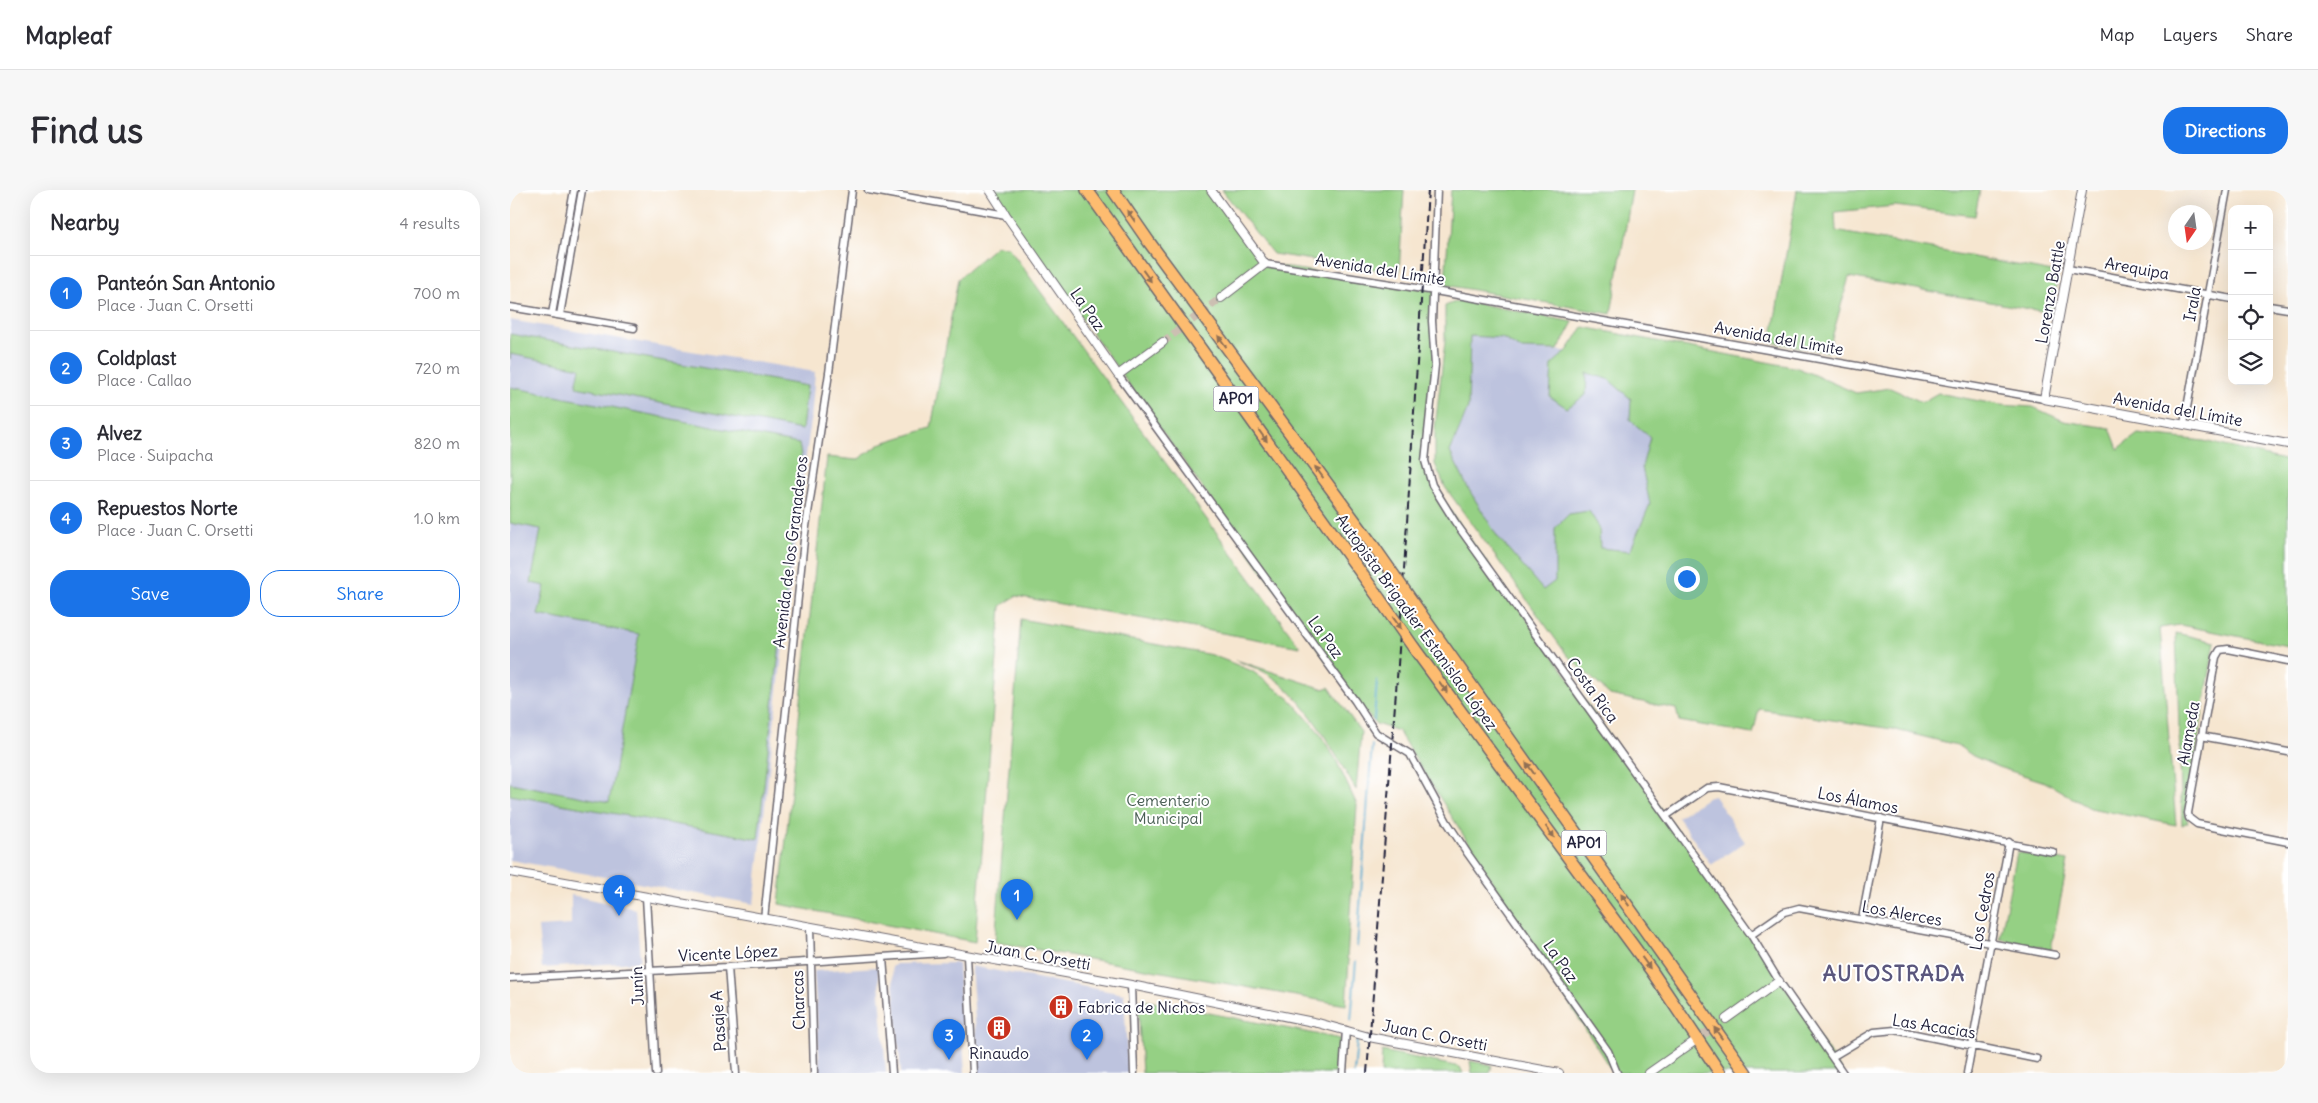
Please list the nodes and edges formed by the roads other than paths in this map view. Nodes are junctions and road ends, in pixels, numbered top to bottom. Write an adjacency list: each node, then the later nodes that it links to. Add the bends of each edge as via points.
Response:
1 (574, 190): 22 (street)
2 (582, 190): 23 (street)
3 (852, 190): 40 (street, Avenida de los Granaderos, via 803,550)
4 (868, 190): 12 (street)
5 (990, 190): 12 (street, La Paz)
6 (1087, 190): 71 (highway, Autopista Brigadier Estanislao López / AP01, one-way to 71, bridge, via 1414,648 1651,970)
7 (1113, 190): 72 (highway, Autopista Brigadier Estanislao López / AP01, one-way to 7, bridge, via 1374,548)
8 (1212, 190): 13 (street)
9 (1437, 190): 15 (street, Costa Rica)
10 (2082, 190): 14 (street, Lorenzo Battle)
11 (2227, 190): 16 (street, Irala)
12 (1006, 215): 26 (street, La Paz)
13 (1265, 264): 15 (street, Avenida del Límite); 17 (street)
14 (2068, 269): 16 (street, Arequipa); 27 (street, Lorenzo Battle)
15 (1434, 291): 27 (street, Avenida del Límite); 33 (street, Costa Rica, via 1435,365 1427,474 1455,522)
16 (2208, 294): 18 (street, Arequipa); 28 (street, Irala)
17 (1221, 298)
18 (2228, 298)
19 (510, 307): 22 (street)
20 (2273, 307): 21 (street)
21 (2288, 309)
22 (552, 314): 23 (street)
23 (560, 315): 24 (street)
24 (634, 328)
25 (1163, 342): 26 (street)
26 (1118, 375): 69 (street, La Paz, via 1376,733 1410,754 1447,822 1608,1051)
27 (2044, 399): 28 (street, Avenida del Límite)
28 (2184, 424): 29 (street, Avenida del Límite)
29 (2288, 444)
30 (2288, 661): 31 (street, Alameda, via 2220,650)
31 (2201, 736): 32 (street); 36 (street, Alameda, via 2188,813 2192,821)
32 (2288, 752)
33 (1666, 816): 34 (street, Los Álamos, via 1707,788 1719,787); 43 (street, Costa Rica)
34 (1881, 818): 35 (street, Los Álamos); 41 (street)
35 (2009, 842): 37 (street, Los Álamos); 44 (street, Los Cedros)
36 (2288, 842)
37 (2053, 852)
38 (510, 872): 39 (street, Juan C. Orsetti)
39 (646, 897): 40 (street, Juan C. Orsetti); 51 (street, Junín)
40 (764, 919): 42 (street, Juan C. Orsetti)
41 (1862, 919): 43 (street, Los Alerces, via 1799,908 1784,912); 44 (street, Los Alerces)
42 (810, 927): 45 (street, Juan C. Orsetti); 49 (street, Charcas)
43 (1751, 935): 53 (street, Costa Rica)
44 (1990, 943): 46 (street, Los Alerces); 58 (street, Los Cedros)
45 (948, 952): 47 (street, Juan C. Orsetti); 48 (street, Vicente López)
46 (2055, 954)
47 (967, 956): 54 (street, Juan C. Orsetti); 65 (street)
48 (883, 958): 49 (street, Vicente López); 64 (street)
49 (810, 962): 50 (street, Vicente López); 63 (street, Charcas)
50 (728, 968): 51 (street, Vicente López); 62 (street, Pasaje A)
51 (650, 970): 52 (street, Vicente López); 61 (street, Junín)
52 (510, 978)
53 (1779, 981): 55 (street); 59 (street, Costa Rica)
54 (1131, 986): 56 (street, Juan C. Orsetti); 66 (street)
55 (1726, 1019)
56 (1346, 1030): 67 (street); 68 (street, Juan C. Orsetti)
57 (1692, 1043): 70 (street)
58 (1972, 1046): 59 (street, Las Acacias, via 1895,1030 1874,1032); 60 (street, Las Acacias); 74 (street, Los Cedros)
59 (1832, 1057): 73 (street, Costa Rica)
60 (2037, 1059)
61 (656, 1073)
62 (736, 1073)
63 (814, 1073)
64 (892, 1073)
65 (973, 1073)
66 (1134, 1073)
67 (1343, 1073)
68 (1559, 1073)
69 (1617, 1073)
70 (1649, 1073)
71 (1720, 1073)
72 (1746, 1073)
73 (1843, 1073)
74 (1967, 1073)

